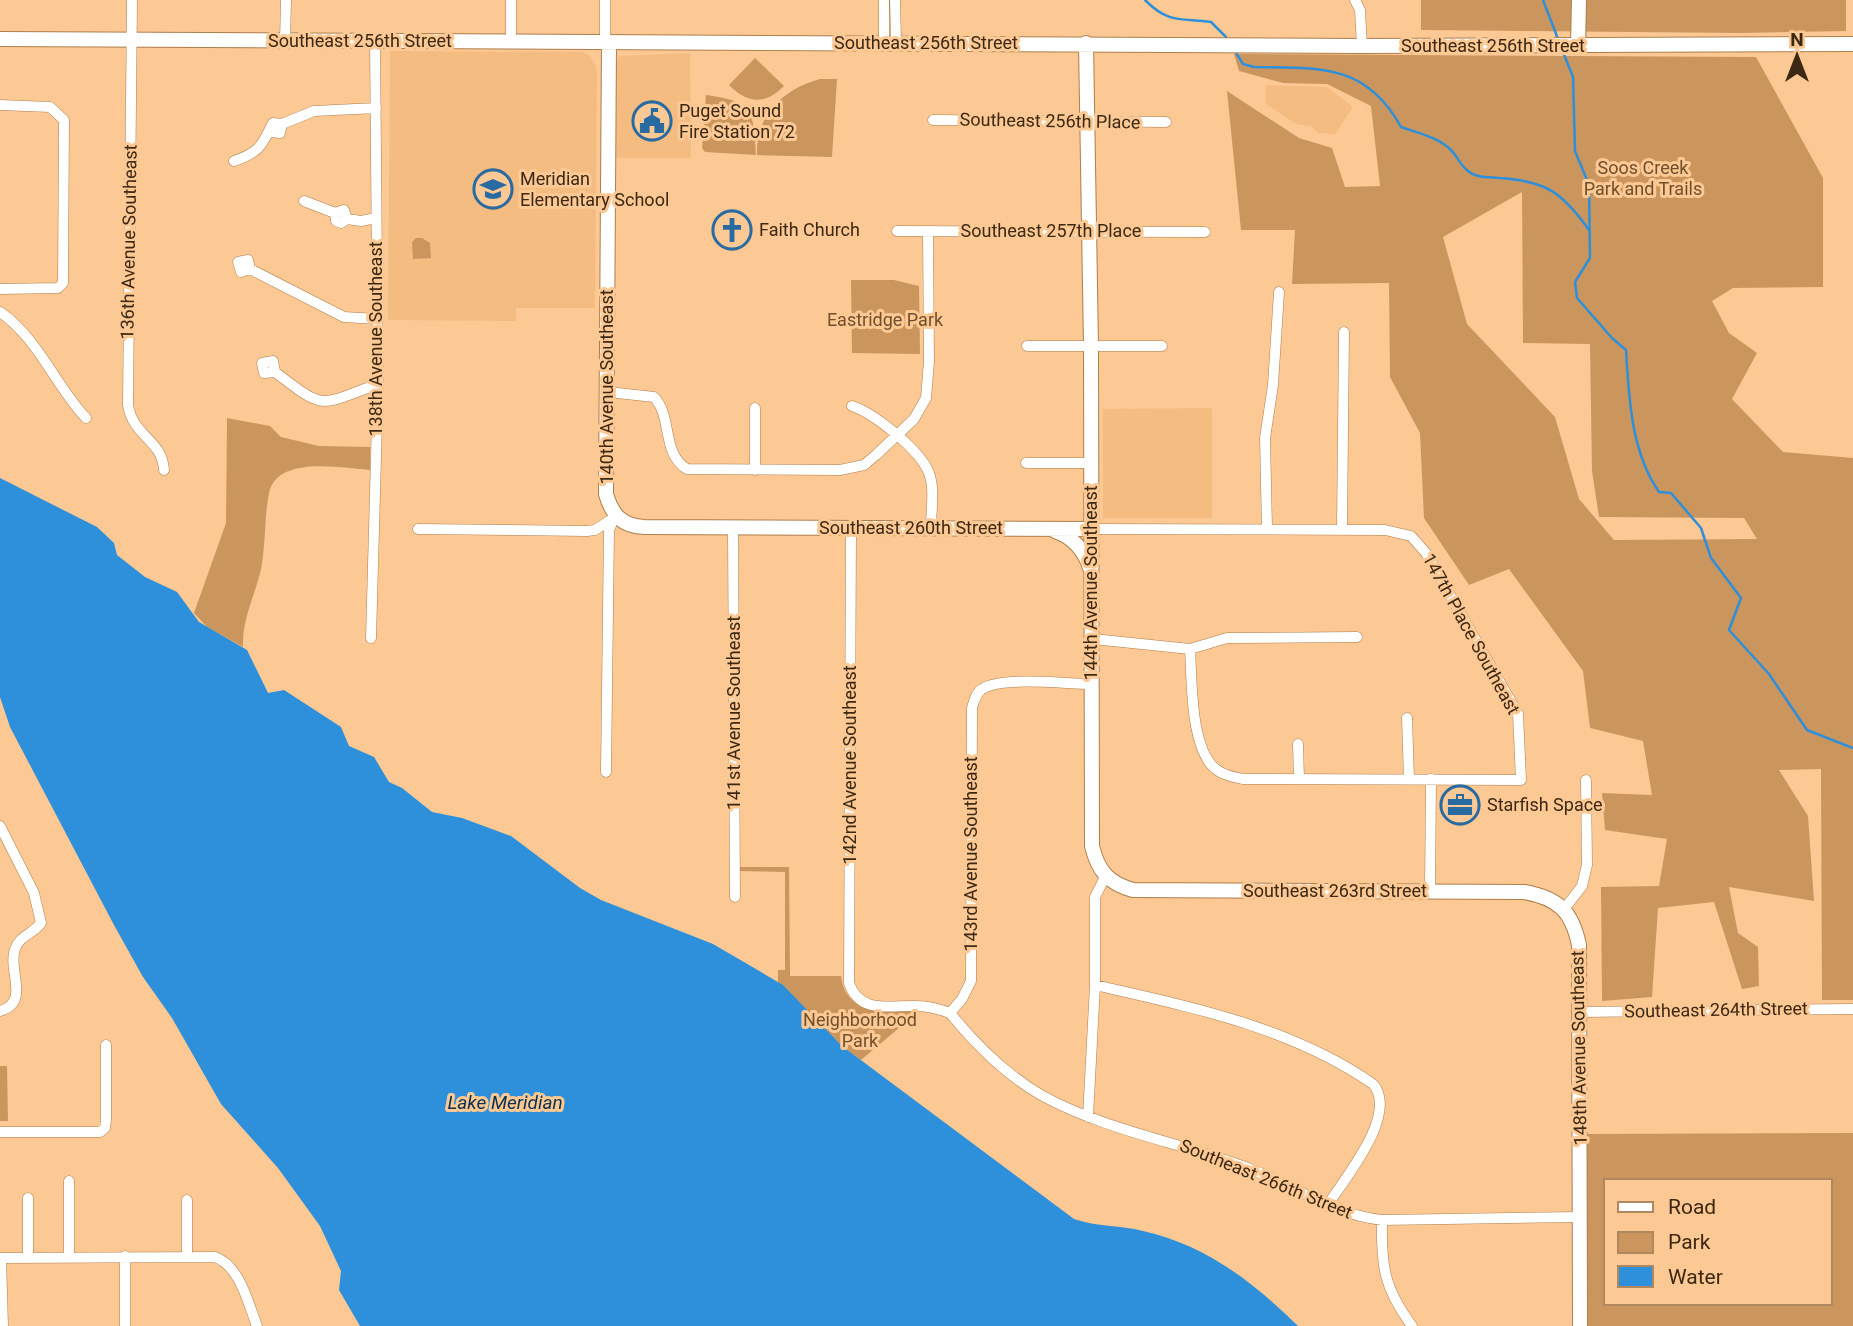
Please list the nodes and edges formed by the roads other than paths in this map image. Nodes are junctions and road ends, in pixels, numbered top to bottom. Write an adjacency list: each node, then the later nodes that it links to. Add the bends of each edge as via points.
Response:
1 (132, 0): 10 (street, 136th Avenue Southeast)
2 (286, 0): 12 (street)
3 (511, 0): 11 (street)
4 (605, 0): 15 (street, 140th Avenue Southeast)
5 (884, 0): 14 (street)
6 (895, 0): 14 (street)
7 (1355, 0): 18 (street)
8 (1578, 0): 19 (street)
9 (0, 39): 10 (street, Southeast 256th Street)
10 (132, 40): 12 (street, Southeast 256th Street); 50 (street, 136th Avenue Southeast, via 128,405 133,425 160,451)
11 (511, 40): 13 (street, Southeast 256th Street); 15 (street, Southeast 256th Street)
12 (285, 41): 13 (street, Southeast 256th Street)
13 (376, 41): 21 (street, 138th Avenue Southeast)
14 (890, 42): 15 (street, Southeast 256th Street); 16 (street, Southeast 256th Street)
15 (609, 43): 43 (street, 140th Avenue Southeast)
16 (1086, 43): 18 (street, Southeast 256th Street); 23 (street, 144th Avenue Southeast)
17 (1853, 44): 19 (street, Southeast 256th Street)
18 (1363, 46): 19 (street, Southeast 256th Street)
19 (1567, 46)
20 (0, 105): 33 (street, via 43,105 64,120 62,284 58,288)
21 (376, 108): 25 (street, via 313,111 282,124 280,133 271,132 254,153); 27 (street, 138th Avenue Southeast)
22 (933, 120): 23 (street, Southeast 256th Place)
23 (1089, 121): 24 (street, Southeast 256th Place); 30 (street, 144th Avenue Southeast)
24 (1166, 122)
25 (234, 161)
26 (304, 201): 27 (street, via 335,214 344,210 347,219)
27 (376, 218): 36 (street, 138th Avenue Southeast)
28 (897, 231): 29 (street, Southeast 257th Place)
29 (928, 231): 30 (street, Southeast 257th Place); 47 (street, via 928,388 919,413)
30 (1090, 232): 31 (street, Southeast 257th Place); 39 (street, 144th Avenue Southeast)
31 (1205, 232)
32 (250, 270): 36 (street, via 344,317)
33 (0, 289)
34 (1279, 292): 58 (street, via 1265,438)
35 (0, 312): 46 (street, via 21,330)
36 (377, 319): 42 (street, 138th Avenue Southeast)
37 (1344, 332): 60 (street)
38 (1027, 346): 39 (street)
39 (1091, 346): 40 (street); 49 (street, 144th Avenue Southeast)
40 (1162, 346)
41 (275, 372): 42 (street, via 317,402)
42 (378, 384): 64 (street, 138th Avenue Southeast)
43 (608, 392): 51 (street, via 654,397 660,403 677,464 699,471); 52 (street, 140th Avenue Southeast, via 606,494)
44 (852, 406): 47 (street, via 873,415)
45 (755, 408): 51 (street)
46 (86, 418)
47 (896, 436): 51 (street, via 853,469); 55 (street, via 920,458 930,475)
48 (1026, 463): 49 (street)
49 (1092, 463): 57 (street, 144th Avenue Southeast)
50 (164, 470)
51 (755, 470)
52 (615, 516): 53 (street, Southeast 260th Street, via 632,526); 59 (street, via 587,531); 70 (street, 140th Avenue Southeast, via 609,530)
53 (733, 528): 54 (street, Southeast 260th Street); 78 (street, 141st Avenue Southeast)
54 (851, 528): 55 (street, Southeast 260th Street); 84 (street, 142nd Avenue Southeast, via 848,974 858,999 872,1006 918,1006)
55 (931, 528): 56 (street, Southeast 260th Street)
56 (1044, 528): 57 (street, Southeast 260th Street); 62 (street, via 1073,541 1084,553)
57 (1092, 528): 58 (street, Southeast 260th Street); 62 (street, 144th Avenue Southeast)
58 (1267, 528): 60 (street, Southeast 260th Street)
59 (418, 529)
60 (1342, 529): 61 (street, Southeast 260th Street, via 1392,530)
61 (1410, 536): 73 (street, 147th Place Southeast, via 1426,553 1518,714 1521,780)
62 (1093, 578): 65 (street, 144th Avenue Southeast)
63 (1357, 637): 66 (street, via 1227,638)
64 (371, 638)
65 (1093, 639): 66 (street); 67 (street, 144th Avenue Southeast)
66 (1190, 649): 71 (street, via 1197,732 1210,764 1243,779)
67 (1091, 684): 76 (street, 144th Avenue Southeast, via 1092,846); 84 (street, 143rd Avenue Southeast, via 1004,683 980,690 972,708 971,981)
68 (1407, 718): 72 (street)
69 (1298, 744): 71 (street)
70 (606, 772)
71 (1299, 779): 72 (street)
72 (1409, 779): 73 (street)
73 (1431, 779): 77 (street)
74 (1586, 780): 79 (street, via 1585,878)
75 (0, 826): 82 (street, via 34,893 41,923 19,940 13,952 17,984 12,1007)
76 (1105, 877): 77 (street, Southeast 263rd Street, via 1118,886 1155,892); 80 (street, via 1095,897)
77 (1430, 891): 79 (street, Southeast 263rd Street, via 1524,892)
78 (735, 898)
79 (1564, 908): 83 (street, 148th Avenue Southeast, via 1575,924 1578,945)
80 (1095, 985): 86 (street); 91 (street, via 1290,1038 1373,1084 1382,1101 1376,1127)
81 (1853, 1009): 83 (street, Southeast 264th Street)
82 (0, 1011)
83 (1578, 1012): 92 (street, 148th Avenue Southeast)
84 (950, 1013): 86 (street, Southeast 266th Street, via 996,1063 1040,1094)
85 (106, 1045): 87 (street, via 106,1128 100,1132)
86 (1088, 1116): 91 (street, Southeast 266th Street, via 1255,1171)
87 (0, 1132)
88 (69, 1181): 95 (street)
89 (28, 1198): 97 (street)
90 (187, 1200): 94 (street)
91 (1327, 1206): 93 (street, Southeast 266th Street, via 1351,1216)
92 (1580, 1217): 93 (street, Southeast 266th Street); 103 (street, 148th Avenue Southeast)
93 (1382, 1220): 102 (street, via 1386,1283)
94 (187, 1255): 96 (street); 101 (street, via 222,1259 234,1273)
95 (69, 1256): 96 (street); 97 (street)
96 (125, 1256): 100 (street)
97 (28, 1257): 98 (street)
98 (0, 1258): 99 (street)
99 (2, 1326)
100 (125, 1326)
101 (257, 1326)
102 (1412, 1326)
103 (1580, 1326)

